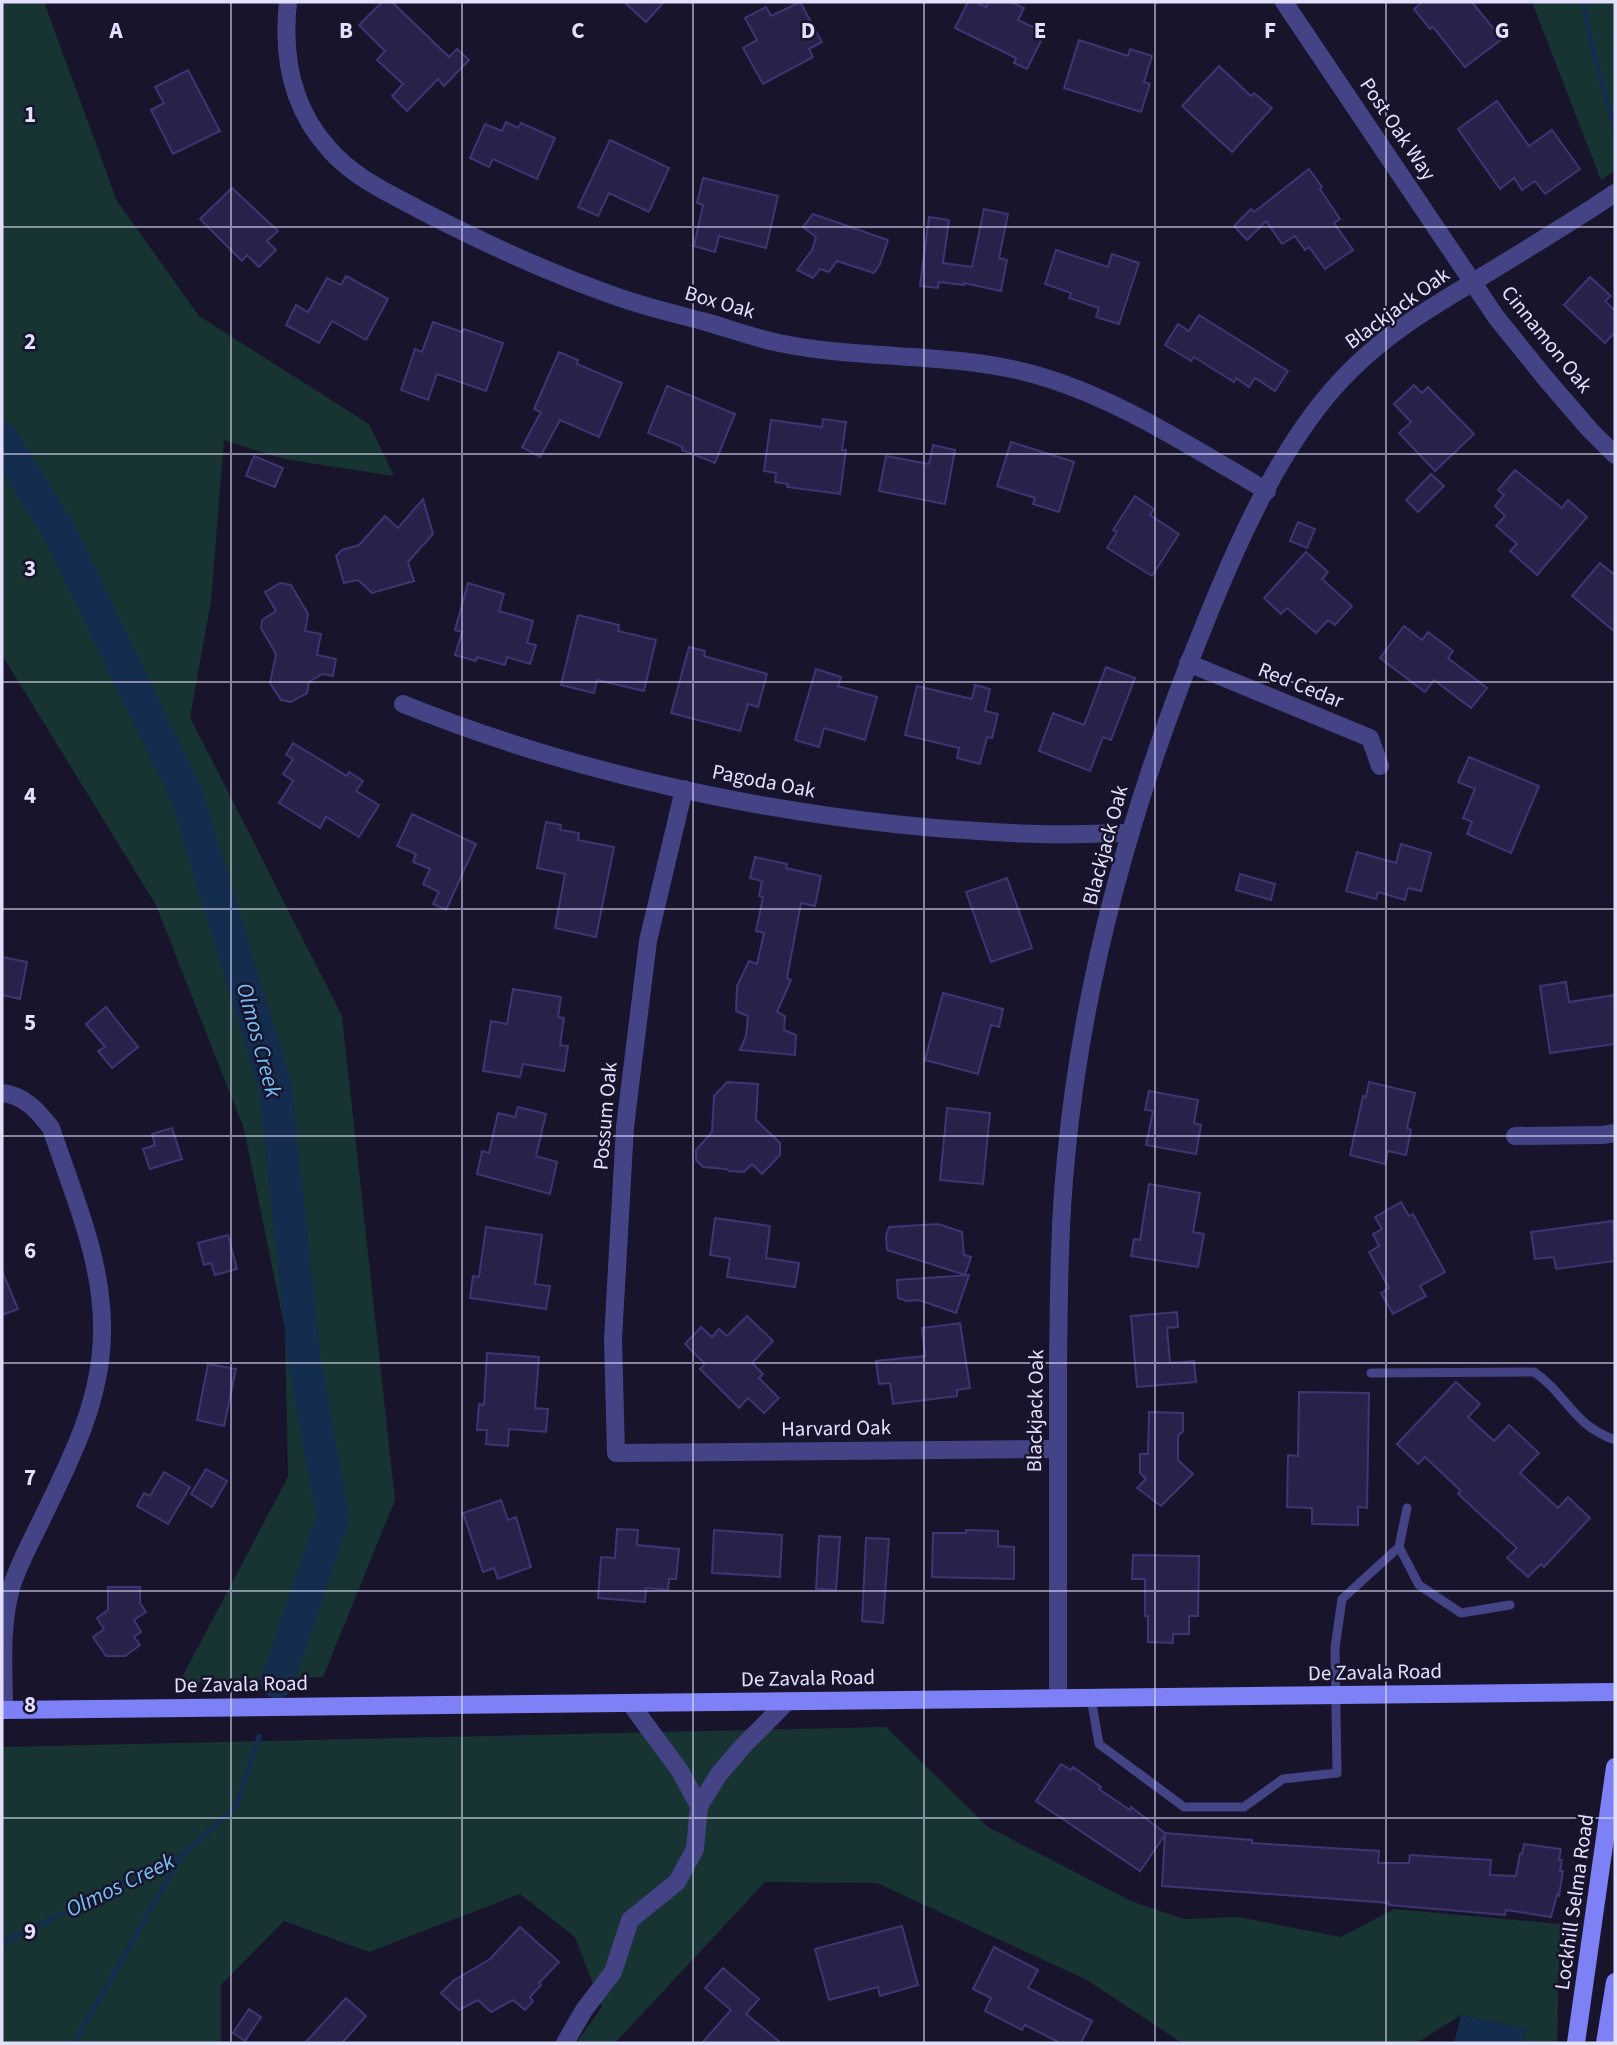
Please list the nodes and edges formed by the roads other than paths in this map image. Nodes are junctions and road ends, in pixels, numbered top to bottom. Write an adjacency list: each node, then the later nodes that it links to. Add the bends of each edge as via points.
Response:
1 (288, 2): 6 (street, Box Oak, via 284,32 288,68 299,103 318,135 342,163 372,184 478,240 616,297 780,343 973,362 1058,382 1152,424)
2 (1284, 2): 4 (street, Post Oak Way)
3 (1615, 193): 4 (street, Blackjack Oak)
4 (1473, 282): 5 (street, Cinnamon Oak, via 1546,379); 6 (street, Blackjack Oak, via 1415,317 1350,370 1297,435)
5 (1615, 455)
6 (1267, 491): 7 (street, Blackjack Oak, via 1228,566)
7 (1188, 663): 9 (street, Red Cedar, via 1370,738); 11 (street, Blackjack Oak)
8 (403, 704): 10 (street, Pagoda Oak, via 552,755)
9 (1380, 766)
10 (684, 789): 11 (street, Pagoda Oak, via 821,815 915,826 1039,834); 18 (street, Possum Oak, via 648,941 625,1127 613,1339)
11 (1130, 833): 17 (street, Blackjack Oak, via 1094,975 1066,1153)
12 (2, 1093): 28 (street, via 25,1100 51,1128 93,1254 102,1332 90,1412 9,1597)
13 (1615, 1133): 14 (street)
14 (1515, 1136)
15 (1371, 1373): 16 (lane, via 1534,1373 1548,1381 1582,1422)
16 (1615, 1440)
17 (1057, 1448): 18 (street, Harvard Oak); 24 (street, Blackjack Oak)
18 (616, 1453)
19 (1407, 1508): 20 (lane)
20 (1399, 1547): 21 (lane, via 1419,1585 1461,1613); 23 (lane, via 1342,1599 1335,1648)
21 (1510, 1605)
22 (1615, 1692): 23 (main road, De Zavala Road)
23 (1336, 1695): 25 (main road, De Zavala Road); 25 (lane, via 1337,1773 1283,1779 1244,1807 1184,1807 1099,1744)
24 (1058, 1698): 25 (main road, De Zavala Road); 26 (main road, De Zavala Road)
25 (1091, 1698)
26 (788, 1701): 27 (main road, De Zavala Road); 30 (street, via 719,1774)
27 (630, 1703): 28 (main road, De Zavala Road); 30 (street, via 680,1771)
28 (3, 1710)
29 (1615, 1767): 33 (main road, Lockhill Selma Road)
30 (699, 1806): 32 (street, via 695,1849 677,1882 630,1920 613,1972)
31 (1615, 1982): 34 (main road)
32 (565, 2043)
33 (1577, 2043)
34 (1605, 2043)

